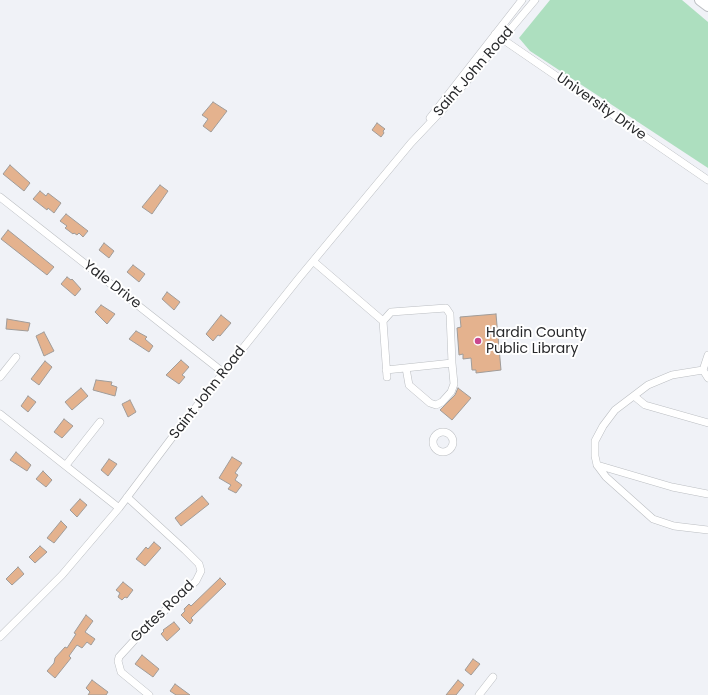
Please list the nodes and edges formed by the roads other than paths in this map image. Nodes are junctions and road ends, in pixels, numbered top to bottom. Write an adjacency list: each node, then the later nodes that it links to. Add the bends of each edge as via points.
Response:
1 (522, 0): 5 (street, Saint John Road)
2 (535, 0): 6 (street, Saint John Road)
3 (700, 0): 4 (highway)
4 (708, 6)
5 (495, 34): 6 (street, University Drive); 7 (street, Saint John Road)
6 (502, 39): 7 (street, Saint John Road); 8 (street, University Drive)
7 (411, 143): 10 (street, Saint John Road)
8 (708, 180)
9 (0, 197): 17 (street, Yale Drive)
10 (313, 261): 11 (street); 17 (street, Saint John Road)
11 (383, 321): 14 (street, via 391,312 446,308 450,314); 15 (street, via 387,373)
12 (708, 355): 16 (street)
13 (16, 357): 18 (street)
14 (452, 363): 15 (street); 15 (street, via 454,384 451,392 436,405 409,385)
15 (406, 368)
16 (703, 370): 19 (street); 20 (street, via 672,375 648,385)
17 (224, 373): 27 (street, Saint John Road)
18 (0, 377)
19 (708, 378)
20 (634, 396): 23 (street, via 645,405); 25 (street, via 615,410 603,426 595,442)
21 (0, 414): 24 (street)
22 (100, 422): 24 (street)
23 (708, 423)
24 (66, 465): 28 (street)
25 (597, 465): 26 (street, via 672,487); 29 (street, via 606,477 653,519 674,526)
26 (708, 494)
27 (127, 497): 28 (street, Saint John Road); 32 (street, Gates Road, via 185,550 199,564 201,570 196,581 140,634 118,661 121,672)
28 (119, 508): 30 (street, Saint John Road, via 62,575)
29 (708, 530)
30 (0, 637)
31 (493, 677): 33 (street)
32 (149, 695)
33 (479, 695)

